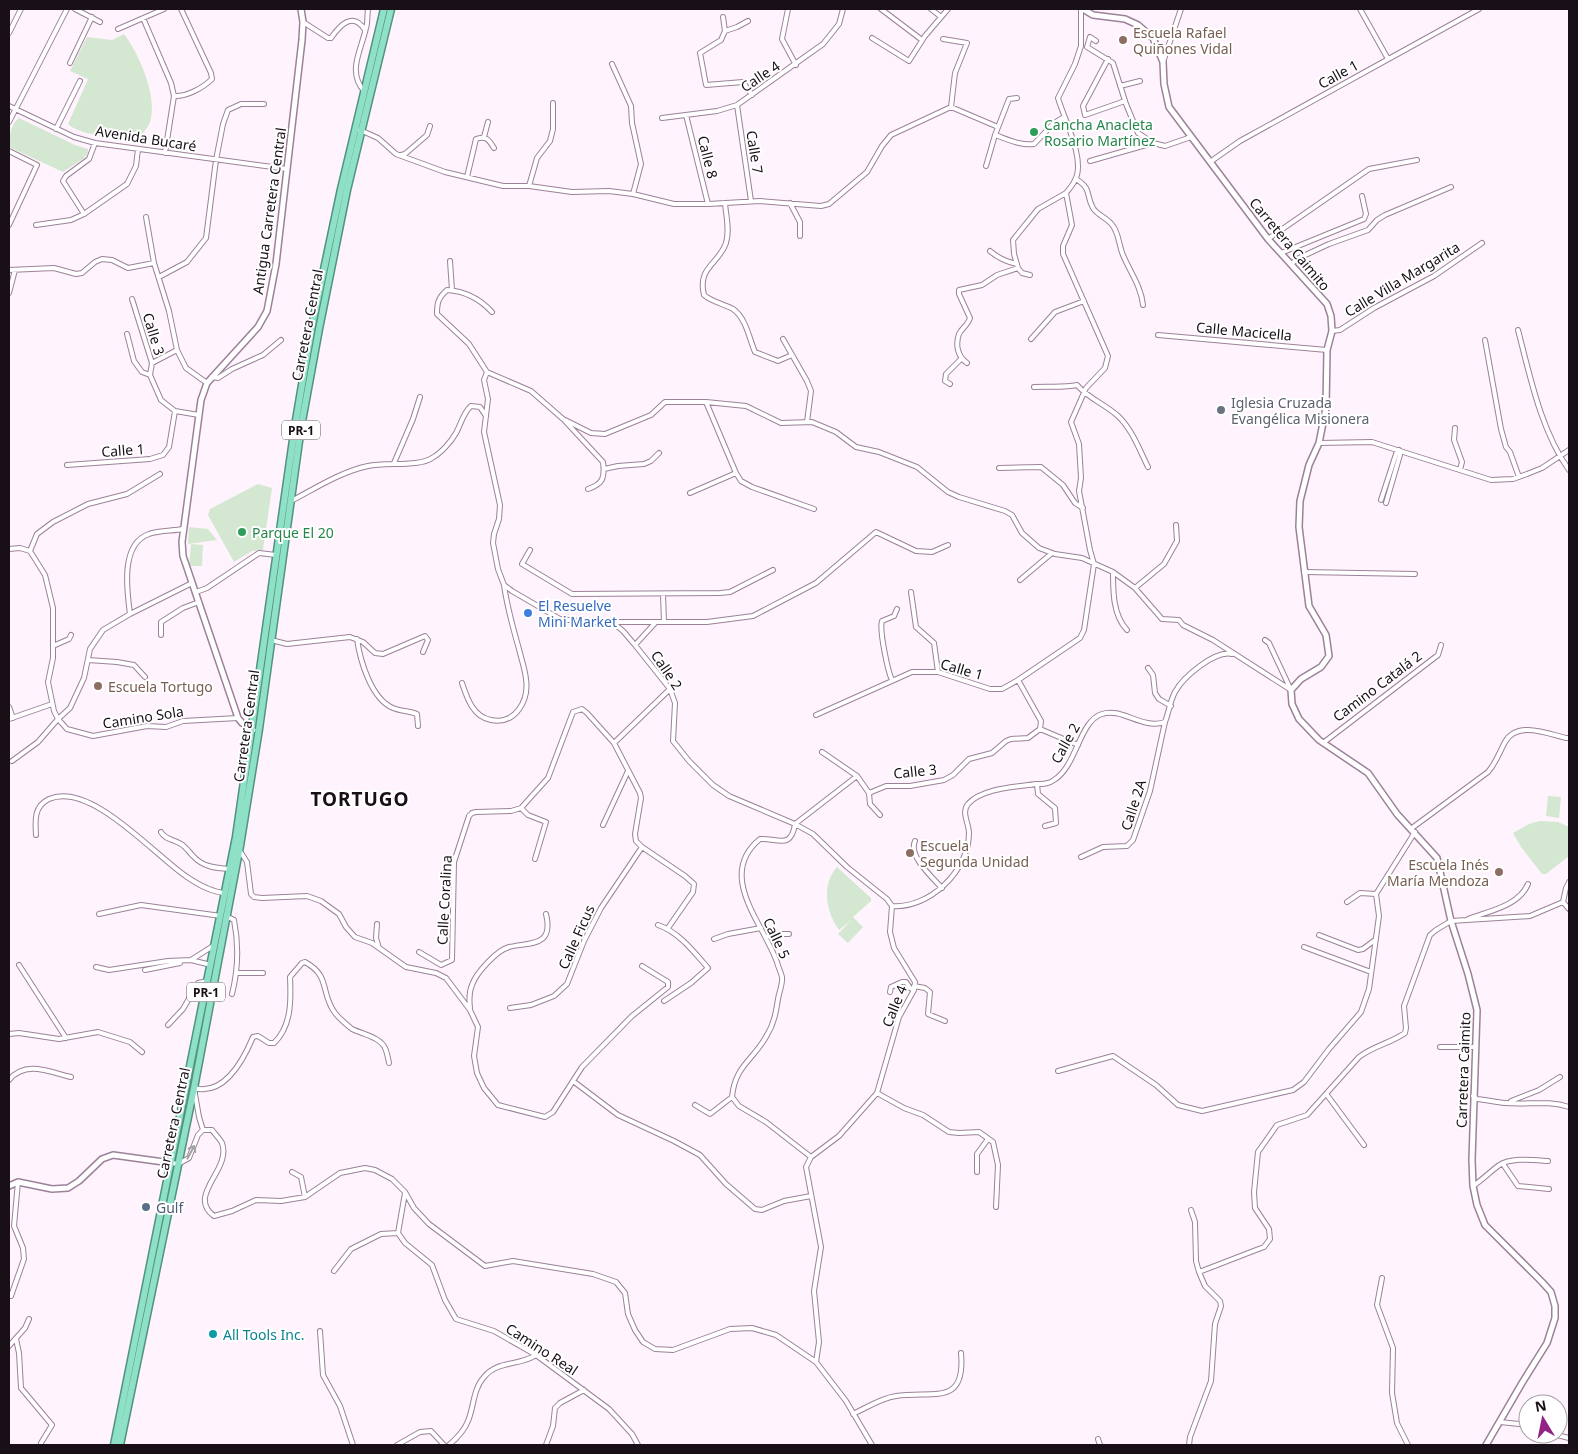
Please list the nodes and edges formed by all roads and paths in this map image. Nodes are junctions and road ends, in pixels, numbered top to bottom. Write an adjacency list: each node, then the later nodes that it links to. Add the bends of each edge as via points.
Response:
1 (20, 9): 29 (street)
2 (67, 9): 53 (street)
3 (75, 9): 20 (street)
4 (164, 9): 22 (street)
5 (181, 9): 45 (street, via 212,80 207,85)
6 (301, 9): 25 (street, Antigua Carretera Central)
7 (368, 9): 27 (street)
8 (384, 9): 43 (highway, Carretera Central / PR-1)
9 (390, 9): 62 (highway, Carretera Central / PR-1)
10 (788, 9): 39 (street, via 782,39)
11 (843, 9): 39 (street, Calle 4, via 839,24 823,44)
12 (881, 9): 32 (street)
13 (931, 9): 19 (street)
14 (948, 9): 19 (street)
15 (1082, 9): 36 (street, Carretera Caimito, via 1093,15 1125,19 1138,25 1153,38); 55 (street, via 1081,46 1058,98)
16 (1181, 9): 36 (street)
17 (1360, 9): 35 (street)
18 (1479, 9): 35 (street, Calle 1)
19 (941, 16): 32 (street)
20 (92, 17): 24 (street); 37 (street)
21 (723, 17): 28 (street)
22 (143, 18): 26 (street); 45 (street, via 172,83)
23 (748, 20): 28 (street)
24 (100, 22)
25 (303, 22): 27 (street, via 328,38 346,22 358,22); 78 (street, Antigua Carretera Central)
26 (118, 29)
27 (365, 30): 43 (street, via 355,68 358,83)
28 (725, 31): 44 (street, via 721,40 700,53 706,85 743,82)
29 (9, 33)
30 (872, 38): 32 (street, via 909,61)
31 (944, 39): 52 (street, via 966,43 955,73)
32 (922, 40)
33 (1096, 41): 34 (street, via 1090,37 1087,46)
34 (1108, 59): 42 (street, via 1113,63); 47 (street, via 1083,106 1085,115)
35 (1388, 59): 76 (street, Calle 1, via 1240,141)
36 (1164, 62): 65 (street, Carretera Caimito, via 1169,108)
37 (70, 63)
38 (612, 64): 84 (street, via 631,106 641,164)
39 (796, 65): 44 (street, Calle 4)
40 (80, 81): 61 (street)
41 (1140, 81): 42 (street)
42 (1120, 86): 47 (street)
43 (364, 91): 62 (highway, Carretera Central / PR-1)
44 (752, 95): 50 (street, Calle 4)
45 (174, 96): 71 (street)
46 (1017, 98): 60 (street, via 1009,99)
47 (1125, 101): 67 (street, via 1138,133)
48 (553, 103): 81 (street, via 550,141 537,158)
49 (264, 104): 73 (street, via 241,104 228,110)
50 (736, 105): 54 (street, Calle 4, via 717,112); 86 (street, Calle 7)
51 (9, 106): 53 (street, Avenida Bucaré)
52 (951, 107): 60 (street); 88 (street, via 892,135 867,172 828,204)
53 (15, 109): 57 (street); 61 (street, Avenida Bucaré)
54 (686, 115): 56 (street, Calle 4); 89 (street, Calle 8)
55 (1064, 117): 63 (street, via 1031,144); 80 (street, via 1076,148)
56 (662, 118)
57 (9, 122)
58 (488, 122): 64 (street)
59 (430, 126): 72 (street, via 427,135 405,154)
60 (998, 127): 63 (street)
61 (56, 129): 66 (street, Avenida Bucaré)
62 (358, 130): 72 (street, via 378,138); 160 (highway, Carretera Central / PR-1, via 341,189 312,326)
63 (995, 135): 77 (street)
64 (484, 137): 68 (street); 79 (street, via 476,139)
65 (1191, 137): 67 (street, via 1165,146); 76 (street, Carretera Caimito)
66 (94, 143): 69 (street, Avenida Bucaré); 90 (street, via 89,159 63,181)
67 (1153, 143): 75 (street)
68 (494, 148)
69 (138, 149): 71 (street, Avenida Bucaré); 90 (street, via 136,166 127,184)
70 (9, 150): 92 (street, via 37,164)
71 (165, 154): 73 (street, Avenida Bucaré)
72 (398, 155): 79 (street)
73 (216, 160): 78 (street, Avenida Bucaré); 106 (street, via 206,238 187,262)
74 (1416, 160): 95 (street, via 1369,170)
75 (1090, 161)
76 (1210, 162): 95 (street, Carretera Caimito)
77 (986, 166)
78 (287, 169): 129 (street, Antigua Carretera Central, via 267,311 258,327)
79 (467, 177): 81 (street, via 503,186)
80 (1076, 179): 83 (street); 111 (street, via 1085,185 1096,212 1115,228 1122,254 1142,293)
81 (529, 186): 84 (street, via 572,192)
82 (1451, 187): 101 (street, via 1385,215 1368,230 1329,244)
83 (1066, 193): 102 (street, via 1038,209 1013,240); 110 (street, via 1072,225 1063,254)
84 (633, 194): 89 (street, via 674,204)
85 (1362, 196): 98 (street, via 1364,220)
86 (751, 201): 87 (street); 88 (street)
87 (724, 203): 89 (street); 123 (street, via 728,229 726,243 705,272 704,295 738,313 746,324 755,352 778,361)
88 (790, 203): 94 (street, via 800,222)
89 (708, 204)
90 (84, 214): 93 (street, via 71,220)
91 (146, 217): 100 (street)
92 (9, 225)
93 (36, 225)
94 (800, 236)
95 (1268, 239): 98 (street, Carretera Caimito)
96 (1482, 243): 113 (street, Calle Villa Margarita, via 1434,276 1340,330)
97 (990, 251): 102 (street)
98 (1281, 253): 101 (street, Carretera Caimito)
99 (450, 261): 107 (street)
100 (154, 263): 104 (street, via 128,268 108,258 76,274 54,268); 106 (street)
101 (1291, 264): 113 (street, Carretera Caimito, via 1326,304)
102 (1018, 266): 105 (street, via 1022,273); 124 (street, via 982,285 959,290 970,318 969,324 959,334 957,349)
103 (9, 270): 104 (street)
104 (15, 270): 108 (street)
105 (1030, 275)
106 (159, 277): 121 (street)
107 (452, 290): 112 (street, via 479,299); 127 (street, via 440,296 437,314 469,344)
108 (9, 293)
109 (132, 300): 125 (street, Calle 3)
110 (1084, 302): 118 (street, via 1055,312); 133 (street, via 1108,356 1105,368)
111 (1143, 305)
112 (492, 312)
113 (1332, 330): 122 (street, Carretera Caimito)
114 (1518, 330): 146 (street, via 1534,396)
115 (127, 334): 128 (street, via 134,361 142,372)
116 (1158, 335): 122 (street, Calle Macicella)
117 (783, 339): 123 (street)
118 (1031, 339)
119 (281, 340): 129 (street, via 263,355 232,368 218,378)
120 (1485, 340): 156 (street, via 1501,429)
121 (176, 350): 125 (street); 130 (street, via 186,368)
122 (1327, 350): 142 (street, Carretera Caimito, via 1326,408)
123 (792, 355): 140 (street, via 811,391)
124 (961, 359): 126 (street); 131 (street, via 946,374 946,381)
125 (152, 363): 128 (street, Calle 3)
126 (967, 363)
127 (487, 372): 138 (street, via 484,380 488,399); 139 (street, via 531,391)
128 (150, 375): 136 (street, via 161,400)
129 (212, 376): 130 (street, Antigua Carretera Central)
130 (207, 383): 137 (street, Antigua Carretera Central)
131 (950, 384)
132 (1034, 387): 133 (street, via 1077,386)
133 (1084, 393): 149 (street, via 1118,416); 161 (street, via 1072,422 1079,444 1079,491)
134 (420, 397): 147 (street, via 414,420)
135 (706, 402): 139 (street, via 666,402 651,416 605,434 591,433); 140 (street, via 746,406 781,423); 154 (street)
136 (175, 411): 137 (street); 148 (street, Calle 1, via 169,447 163,456)
137 (199, 415): 164 (street, Antigua Carretera Central)
138 (486, 416): 147 (street, via 480,407 471,406 455,436 431,459); 178 (street, via 484,432 500,505 493,543)
139 (563, 419): 151 (street, via 604,462)
140 (807, 422): 169 (street, via 836,432 856,447 880,452 917,467 959,497 1005,511 1012,515 1022,533 1039,548)
141 (1455, 428): 152 (street, via 1454,440 1462,462)
142 (1319, 443): 143 (street, via 1372,442); 174 (street, Carretera Caimito, via 1309,465 1300,501)
143 (1399, 450): 152 (street); 159 (street)
144 (1569, 450): 146 (street)
145 (659, 452): 151 (street, via 644,464)
146 (1560, 457): 153 (street); 156 (street)
147 (394, 463): 160 (street, via 354,470)
148 (67, 465)
149 (1148, 467)
150 (999, 468): 161 (street, via 1041,467)
151 (604, 469): 157 (street, via 602,480)
152 (1460, 470): 156 (street, via 1491,480)
153 (1569, 470)
154 (736, 473): 158 (street); 162 (street, via 741,481 752,487)
155 (160, 474): 167 (street, via 127,494 88,504 53,522 37,534)
156 (1519, 477)
157 (588, 489)
158 (690, 493)
159 (1383, 501)
160 (287, 502): 170 (highway, Carretera Central / PR-1); 193 (highway, Carretera Central / PR-1)
161 (1083, 508): 171 (street)
162 (814, 509)
163 (1176, 525): 179 (street, via 1177,541 1164,564)
164 (183, 529): 177 (street, Antigua Carretera Central, via 183,556); 185 (street, via 148,534 134,545 130,554 127,588)
165 (948, 545): 188 (street, via 932,552 916,551 876,532 816,583 753,616 706,622)
166 (9, 549): 167 (street)
167 (30, 550): 197 (street, via 45,575 53,608)
168 (530, 550): 182 (street, via 522,564 572,594)
169 (1052, 553): 171 (street, via 1082,558); 176 (street)
170 (276, 555): 180 (street, via 259,553); 219 (highway, Carretera Central / PR-1)
171 (1094, 564): 173 (street); 205 (street, Calle 1, via 1080,638)
172 (773, 570): 182 (street, via 730,592)
173 (1113, 572): 179 (street); 189 (street, via 1113,595 1119,618)
174 (1304, 572): 175 (street); 208 (street, Carretera Caimito, via 1310,606 1326,634 1329,656 1322,667 1301,679)
175 (1415, 574)
176 (1020, 580)
177 (192, 584): 180 (street, Antigua Carretera Central); 185 (street)
178 (504, 585): 186 (street, via 560,619); 206 (street, via 526,679 520,710 499,721 482,717 473,709)
179 (1135, 588): 199 (street, via 1162,619 1179,620)
180 (196, 592): 183 (street, Antigua Carretera Central)
181 (911, 592): 202 (street, via 916,628 934,643)
182 (663, 594): 188 (street)
183 (199, 602): 191 (street, via 161,622); 214 (street, Antigua Carretera Central)
184 (897, 609): 204 (street, via 894,616 880,626)
185 (130, 614): 200 (street, via 103,630 90,649)
186 (612, 622): 187 (street); 195 (street, Calle 2)
187 (656, 622): 188 (street); 195 (street)
188 (664, 622)
189 (1127, 630)
190 (71, 635): 197 (street, via 70,639)
191 (162, 635)
192 (357, 639): 193 (street, via 337,637 287,644); 198 (street, via 375,653 383,654 425,636 428,640); 217 (street, via 362,665 380,699 393,708 417,714)
193 (271, 640): 219 (highway, Carretera Central / PR-1)
194 (1265, 640): 208 (street)
195 (635, 644): 207 (street, Calle 2)
196 (1441, 645): 222 (street, Camino Catalá 2, via 1438,655)
197 (53, 646): 209 (street, via 48,682)
198 (423, 652)
199 (1237, 656): 208 (street); 210 (street, via 1228,653 1213,657 1178,686)
200 (88, 660): 203 (street, via 134,665); 215 (street, via 75,699)
201 (1148, 668): 210 (street, via 1153,675 1155,693)
202 (938, 672): 204 (street, Calle 1, via 912,672); 205 (street, Calle 1, via 990,690 1002,689)
203 (145, 677)
204 (892, 680): 212 (street, Calle 1)
205 (1018, 680): 218 (street, via 1041,721)
206 (462, 683)
207 (670, 689): 221 (street); 232 (street, Calle 2, via 675,703 673,741 686,758 729,796)
208 (1291, 690): 222 (street, Carretera Caimito, via 1292,704 1299,719)
209 (52, 704): 213 (street); 215 (street)
210 (1171, 706): 216 (street)
211 (9, 708): 213 (street)
212 (816, 715)
213 (11, 718)
214 (238, 718): 215 (street, Camino Sola, via 183,721 166,727 147,726 93,736 67,729); 219 (street)
215 (58, 719): 225 (street, via 38,742)
216 (1165, 722): 223 (street, Calle 2, via 1146,723 1116,714 1102,714 1088,724); 241 (street, Calle 2A, via 1150,791 1133,840 1127,846 1103,847)
217 (418, 726)
218 (1040, 729): 223 (street); 229 (street, Calle 3, via 1028,738 1010,739 992,753 969,759 944,780 886,786)
219 (255, 731): 240 (highway, Carretera Central / PR-1)
220 (1569, 738): 235 (street, via 1534,729 1516,732 1506,740 1496,764 1488,772)
221 (614, 743): 226 (street); 230 (street, via 587,712 582,709 573,712 548,778)
222 (1322, 743): 235 (street, Carretera Caimito, via 1368,773 1397,814)
223 (1078, 745): 228 (street, Calle 2, via 1070,763 1057,778)
224 (822, 752): 227 (street)
225 (12, 761)
226 (628, 771): 233 (street); 239 (street, via 641,798 635,834)
227 (857, 776): 229 (street); 232 (street, Calle 5)
228 (1037, 784): 234 (street, via 1038,794 1055,808 1056,824); 246 (street, Calle 2, via 986,792 973,799 965,811 969,833 965,854 957,872)
229 (869, 793): 231 (street, via 870,804)
230 (521, 808): 242 (street, via 528,815 546,822); 270 (street, Calle Coralina, via 476,812 469,816 454,862 452,960 441,965)
231 (880, 815)
232 (795, 824): 251 (street, via 813,834); 261 (street, Calle 5, via 785,842 760,839 743,863 740,874 742,886)
233 (603, 825)
234 (1045, 826)
235 (1413, 830): 248 (street); 257 (street, Carretera Caimito, via 1437,858)
236 (161, 832): 243 (street, via 165,838 186,847 202,864)
237 (36, 835): 247 (street, via 36,813 44,802 59,796 75,797 119,821 186,877 215,892)
238 (915, 841): 246 (street, via 915,856)
239 (642, 847): 260 (street, via 694,884 693,892); 285 (street, Calle Ficus, via 601,908 567,984 554,996 531,1005)
240 (237, 848): 243 (highway, Carretera Central / PR-1); 255 (highway, Carretera Central / PR-1); 269 (street, via 246,862 254,897 306,896 321,901 339,914 351,934)
241 (1081, 857)
242 (535, 859)
243 (230, 869): 247 (highway, Carretera Central / PR-1)
244 (1569, 882): 250 (street)
245 (1528, 884): 256 (street, via 1520,897)
246 (942, 888): 251 (street, Calle 2, via 905,907)
247 (225, 893): 255 (highway, Carretera Central / PR-1)
248 (1376, 894): 249 (street, via 1360,893); 266 (street, via 1379,916)
249 (1347, 902)
250 (1563, 902): 252 (street); 256 (street, via 1530,916)
251 (892, 906): 281 (street, Calle 4, via 890,932 894,948 915,982)
252 (1569, 909)
253 (99, 914): 255 (street, via 141,905)
254 (546, 914): 286 (street, via 548,931 545,937 530,945 507,947 476,976 470,994)
255 (224, 916): 267 (highway, Carretera Central / PR-1); 278 (street, via 233,918 235,925); 300 (highway, Carretera Central / PR-1)
256 (1464, 920): 257 (street)
257 (1451, 921): 292 (street, Carretera Caimito, via 1477,1010); 302 (street, via 1430,935 1404,1006 1405,1033 1359,1057)
258 (377, 924): 269 (street)
259 (658, 925): 260 (street)
260 (668, 928): 284 (street, via 708,968)
261 (761, 928): 264 (street, Calle 5); 265 (street)
262 (789, 934): 264 (street)
263 (1319, 934): 266 (street, via 1358,950)
264 (766, 937): 304 (street, Calle 5, via 782,977 774,1022 739,1070)
265 (714, 939)
266 (1376, 940): 277 (street)
267 (215, 945): 271 (street); 273 (highway, Carretera Central / PR-1)
268 (1304, 946): 277 (street)
269 (379, 948): 286 (street, via 406,967 446,978)
270 (419, 952)
271 (192, 960): 273 (street); 275 (street, via 109,970); 276 (street)
272 (19, 965): 290 (street)
273 (211, 965): 280 (highway, Carretera Central / PR-1)
274 (642, 966): 299 (street, via 668,982 668,987 632,1016 582,1067)
275 (96, 967)
276 (145, 970)
277 (1371, 972): 295 (street, via 1361,1012 1304,1082 1293,1090 1202,1110 1178,1104 1113,1056)
278 (238, 973): 279 (street); 283 (street)
279 (263, 973)
280 (208, 981): 288 (street, via 198,983); 313 (highway, Carretera Central / PR-1)
281 (914, 988): 282 (street, via 902,982); 287 (street, via 930,992 928,1014); 301 (street, Calle 4, via 899,1017)
282 (890, 992)
283 (232, 994)
284 (664, 1001)
285 (510, 1008)
286 (470, 1010): 299 (street, via 478,1026 474,1056 477,1073 498,1105 545,1117 553,1112)
287 (945, 1021)
288 (168, 1025)
289 (9, 1034): 290 (street)
290 (66, 1038): 293 (street, via 98,1032 130,1042)
291 (1440, 1047): 292 (street)
292 (1475, 1047): 303 (street, Carretera Caimito)
293 (142, 1052)
294 (389, 1063): 300 (street, via 380,1042 351,1028 335,1014 322,977 305,962 290,976 291,1007 279,1039 269,1043 258,1036 252,1037 246,1056 233,1074 211,1088)
295 (1058, 1071)
296 (71, 1077): 298 (street, via 30,1069 22,1070)
297 (1560, 1078): 305 (street)
298 (9, 1080)
299 (573, 1081): 322 (street, via 618,1116 700,1155 726,1184 755,1208 762,1210 784,1201)
300 (194, 1088): 308 (street); 313 (highway, Carretera Central / PR-1)
301 (877, 1093): 309 (street, via 923,1115 949,1132 979,1132); 311 (street, Calle 4, via 839,1136)
302 (1327, 1095): 310 (street); 328 (street, via 1307,1115 1277,1125 1258,1152 1255,1208 1269,1229 1270,1239 1264,1247)
303 (1473, 1096): 305 (street); 319 (street, Carretera Caimito)
304 (732, 1097): 306 (street, via 710,1114); 311 (street, via 739,1106 766,1122)
305 (1505, 1103): 307 (street, via 1539,1102)
306 (695, 1105)
307 (1569, 1106)
308 (203, 1130): 313 (street, one-way to 308, via 189,1158); 323 (street, via 212,1130 222,1142 224,1152 221,1166 205,1195 206,1206 214,1216 232,1212 256,1200)
309 (988, 1139): 316 (street, via 977,1154); 324 (street, via 993,1142 998,1165)
310 (1364, 1145)
311 (811, 1157): 322 (street, via 806,1168)
312 (1548, 1161): 314 (street, via 1509,1161)
313 (174, 1164): 317 (street, via 113,1155 102,1159 79,1182 68,1188 52,1189); 344 (highway, Carretera Central / PR-1); 345 (highway, Carretera Central / PR-1)
314 (1503, 1164): 319 (street); 320 (street, via 1518,1186)
315 (292, 1172): 323 (street, via 301,1177)
316 (977, 1172)
317 (18, 1182): 318 (street); 330 (street, via 14,1226 24,1259)
318 (9, 1186)
319 (1473, 1186): 340 (street, Carretera Caimito, via 1484,1225 1551,1292 1555,1306 1555,1318 1547,1343)
320 (1549, 1189)
321 (405, 1192): 323 (street, via 392,1179 365,1168 340,1172); 326 (street); 337 (street, via 429,1224 485,1266 513,1261 593,1274 616,1282 625,1293 628,1314 635,1330 643,1342 655,1349 673,1350 730,1329 752,1328 776,1335)
322 (811, 1196): 337 (street, via 821,1248 814,1291 819,1342)
323 (305, 1197)
324 (996, 1207)
325 (1191, 1210): 328 (street, via 1195,1222 1196,1262)
326 (398, 1232): 327 (street, via 381,1234 351,1249); 336 (street, Camino Real, via 405,1243 432,1265 456,1319 494,1331)
327 (334, 1271)
328 (1200, 1272): 354 (street, via 1221,1306 1215,1324 1211,1380)
329 (1382, 1278): 355 (street, via 1377,1305 1393,1348 1392,1393 1397,1423)
330 (11, 1296)
331 (29, 1319): 333 (street)
332 (320, 1331): 346 (street, via 323,1375 340,1406)
333 (16, 1339): 334 (street); 343 (street, via 21,1388 52,1425)
334 (9, 1346)
335 (961, 1354): 339 (street, via 962,1373 948,1392 894,1396)
336 (536, 1355): 338 (street, Camino Real); 349 (street, via 500,1366 483,1377 468,1422)
337 (816, 1362): 339 (street)
338 (584, 1390): 350 (street, via 555,1408); 351 (street, Camino Real, via 609,1409)
339 (853, 1414): 352 (street)
340 (1500, 1422): 341 (street); 356 (street, Carretera Caimito)
341 (1518, 1424)
342 (1098, 1439): 353 (street)
343 (41, 1443)
344 (114, 1445)
345 (120, 1445)
346 (353, 1445)
347 (397, 1445): 348 (street, via 420,1432 431,1431)
348 (444, 1445)
349 (449, 1445)
350 (546, 1445)
351 (638, 1445)
352 (872, 1445)
353 (1100, 1445)
354 (1189, 1445)
355 (1408, 1445)
356 (1486, 1445)

